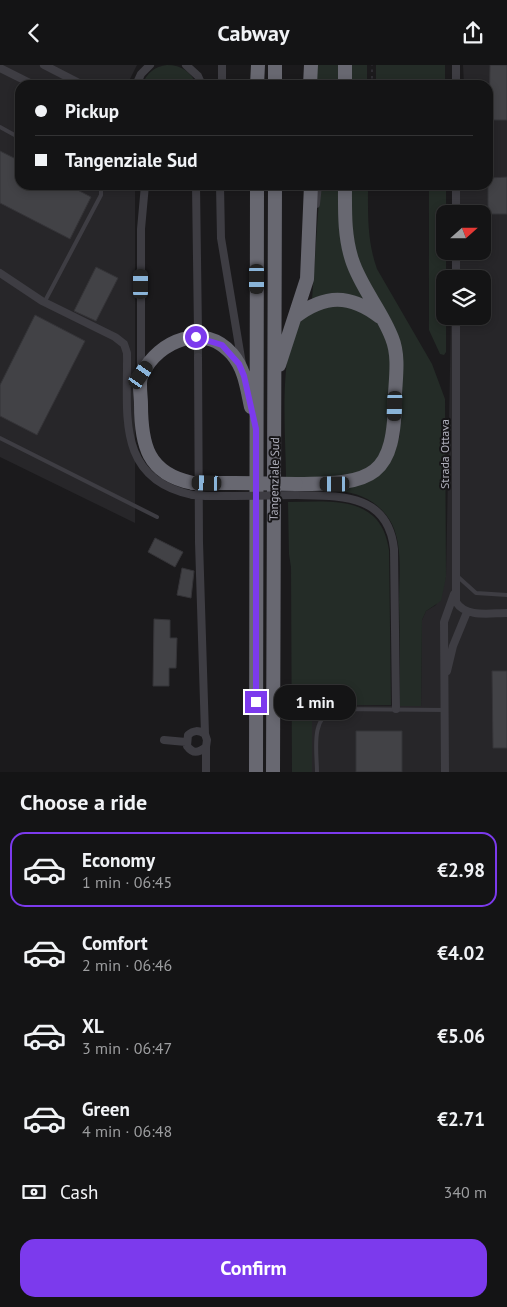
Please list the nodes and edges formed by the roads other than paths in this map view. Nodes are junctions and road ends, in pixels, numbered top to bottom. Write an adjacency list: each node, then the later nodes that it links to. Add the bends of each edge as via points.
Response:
1 (44, 65): 12 (street)
2 (186, 65): 14 (street)
3 (222, 65): 15 (street)
4 (258, 65): 16 (highway)
5 (275, 65): 17 (highway)
6 (310, 65): 18 (highway)
7 (345, 65): 19 (highway)
8 (456, 65): 20 (street)
9 (147, 66): 13 (street)
10 (0, 68): 11 (street)
11 (24, 80)
12 (73, 80)
13 (139, 80)
14 (200, 80)
15 (222, 80)
16 (258, 80)
17 (275, 80)
18 (310, 80)
19 (345, 80)
20 (456, 80)
21 (0, 127): 22 (lane)
22 (15, 135)
23 (101, 190): 36 (lane)
24 (145, 190): 42 (street, via 141,229)
25 (196, 190): 40 (street)
26 (220, 190): 43 (street, via 221,238)
27 (257, 190): 45 (highway, Tangenziale Sud)
28 (275, 190): 44 (highway, Tangenziale Sud)
29 (311, 190): 34 (highway)
30 (317, 190): 34 (street)
31 (345, 190): 38 (highway, via 349,249 358,276)
32 (456, 190): 33 (street)
33 (456, 205)
34 (311, 226): 37 (highway, via 307,279)
35 (0, 273): 36 (street)
36 (44, 302): 47 (street, via 124,344 128,353 128,422 136,455 156,481 173,490)
37 (295, 317): 38 (highway, via 308,307 337,299 356,302); 44 (highway)
38 (382, 319): 48 (highway, via 396,352 395,433 389,452 372,472 355,481)
39 (456, 325): 50 (street, Strada Ottava)
40 (198, 332)
41 (198, 357): 58 (street)
42 (141, 375): 43 (highway, via 162,348 180,339 196,337 222,345 232,354); 47 (highway, via 141,432 147,451 168,475)
43 (244, 376): 45 (highway)
44 (274, 383): 64 (highway, Tangenziale Sud)
45 (256, 429): 63 (highway, Tangenziale Sud)
46 (0, 438): 49 (lane)
47 (193, 489): 48 (highway, bridge)
48 (296, 489): 56 (street, via 353,498 374,509 390,530 394,549)
49 (157, 517)
50 (455, 574): 51 (street, Strada Ottava); 52 (lane, via 476,593)
51 (455, 591): 53 (street, Strada Ottava, via 456,602); 55 (street, Strada Ottava, via 444,622 442,649)
52 (507, 595)
53 (464, 610): 54 (street); 55 (street, Strada Ottava)
54 (507, 613)
55 (446, 676): 57 (street, Strada Ottava)
56 (396, 709): 57 (lane); 65 (lane, via 334,709 327,712 317,728)
57 (445, 710): 66 (street, Strada Ottava)
58 (205, 734): 60 (street, via 193,731); 61 (street)
59 (164, 741): 60 (street)
60 (186, 742): 61 (street, via 194,752)
61 (206, 747): 62 (street)
62 (206, 772)
63 (256, 772)
64 (272, 772)
65 (317, 772)
66 (445, 772)

